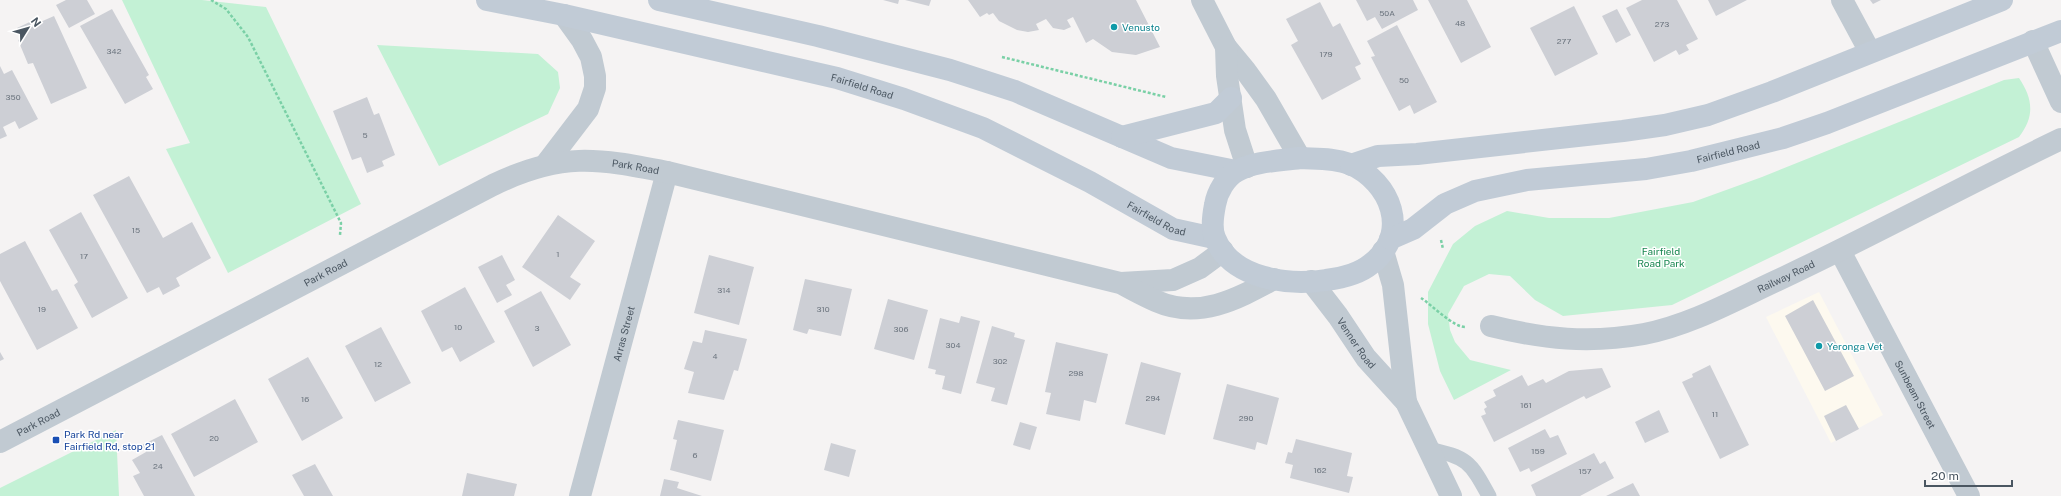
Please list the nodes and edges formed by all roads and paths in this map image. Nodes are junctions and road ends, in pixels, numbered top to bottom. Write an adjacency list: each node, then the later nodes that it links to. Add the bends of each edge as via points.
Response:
1 (211, 0): 21 (path, via 226,9 248,37)
2 (487, 0): 7 (main road, Fairfield Road)
3 (658, 0): 14 (main road, via 818,36 950,70 1015,91)
4 (1842, 0): 11 (street)
5 (2002, 0): 11 (main road)
6 (1206, 2): 10 (street)
7 (564, 16): 17 (street, via 591,57 595,88 588,109); 22 (main road, Fairfield Road, via 837,78 904,99 982,128 1090,182 1173,229)
8 (2061, 31): 9 (main road, Fairfield Road)
9 (2033, 41): 13 (street); 23 (main road, Fairfield Road, via 1783,138 1684,162 1527,180 1475,191 1445,204 1413,229)
10 (1226, 47): 12 (street); 16 (street, via 1266,99)
11 (1870, 52): 18 (main road, via 1722,110 1665,125 1417,154 1378,156)
12 (1231, 98): 14 (main road, via 1216,112); 19 (street)
13 (2061, 102)
14 (1122, 137): 19 (main road, via 1171,158)
15 (2061, 139): 24 (street, Railway Road)
16 (1300, 158): 18 (main road, via 1331,159); 19 (main road)
17 (546, 164): 20 (street, Park Road, via 566,161 609,161); 32 (street, Park Road, via 493,185)
18 (1351, 165): 23 (main road, via 1380,185 1388,199 1393,213)
19 (1242, 169): 22 (main road, via 1225,182 1216,199 1213,218)
20 (667, 172): 27 (street); 34 (street, Arras Street)
21 (341, 223)
22 (1219, 244): 25 (main road, Fairfield Road, via 1237,264 1254,275); 27 (street, via 1200,268 1173,280)
23 (1386, 245): 26 (main road, Fairfield Road, via 1372,263 1357,273); 31 (street, Venner Road)
24 (1840, 251): 29 (street, Railway Road, via 1706,313 1644,334 1565,340 1530,336); 37 (street, Sunbeam Street)
25 (1274, 279): 26 (main road, Fairfield Road); 27 (street, via 1238,298 1203,309 1185,309 1157,302)
26 (1311, 281): 31 (street, Venner Road, via 1366,358)
27 (1120, 283)
28 (1415, 298): 30 (path, via 1421,298)
29 (1491, 326)
30 (1463, 327)
31 (1406, 402): 33 (street, Venner Road)
32 (0, 442)
33 (1428, 449): 35 (street, Venner Road); 36 (lane, via 1455,455 1474,469)
34 (580, 496)
35 (1451, 496)
36 (1489, 496)
37 (1969, 496)

